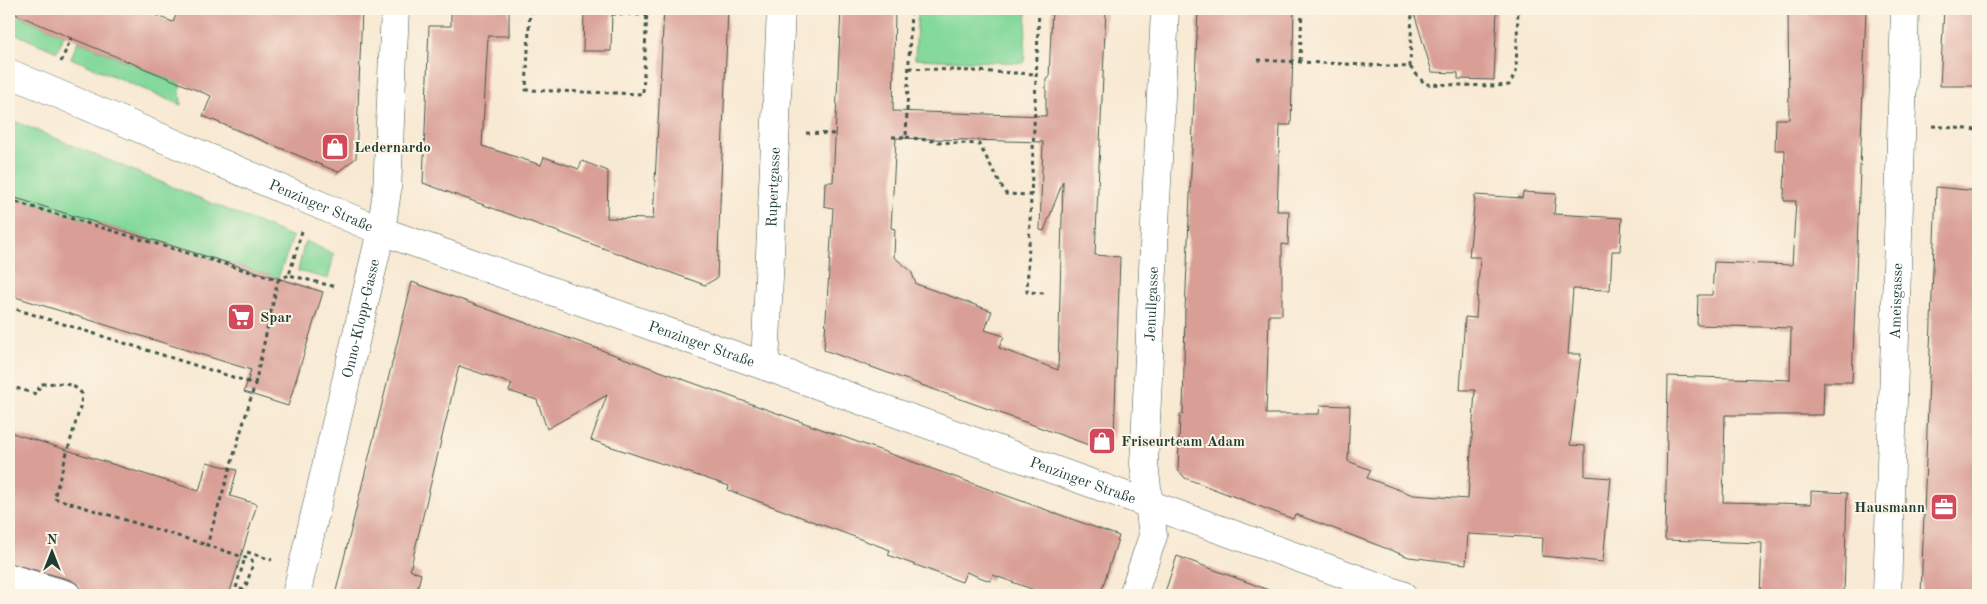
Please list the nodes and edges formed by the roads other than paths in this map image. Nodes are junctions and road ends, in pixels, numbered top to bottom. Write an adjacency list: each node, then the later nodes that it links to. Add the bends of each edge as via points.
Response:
1 (395, 9): 6 (street, Onno-Klopp-Gasse, via 387,192)
2 (781, 9): 7 (street, Rupertgasse)
3 (1165, 9): 8 (street, Jenullgasse, via 1144,464)
4 (1905, 9): 14 (street, Ameisgasse)
5 (9, 73): 6 (street, Penzinger Straße)
6 (381, 231): 7 (street, Penzinger Straße); 11 (street, Onno-Klopp-Gasse)
7 (765, 366): 8 (street, Penzinger Straße)
8 (1149, 506): 12 (street, Jenullgasse, via 1152,536); 13 (street, Penzinger Straße)
9 (9, 578): 10 (street)
10 (67, 595)
11 (296, 595)
12 (1133, 595)
13 (1402, 595)
14 (1886, 595)

